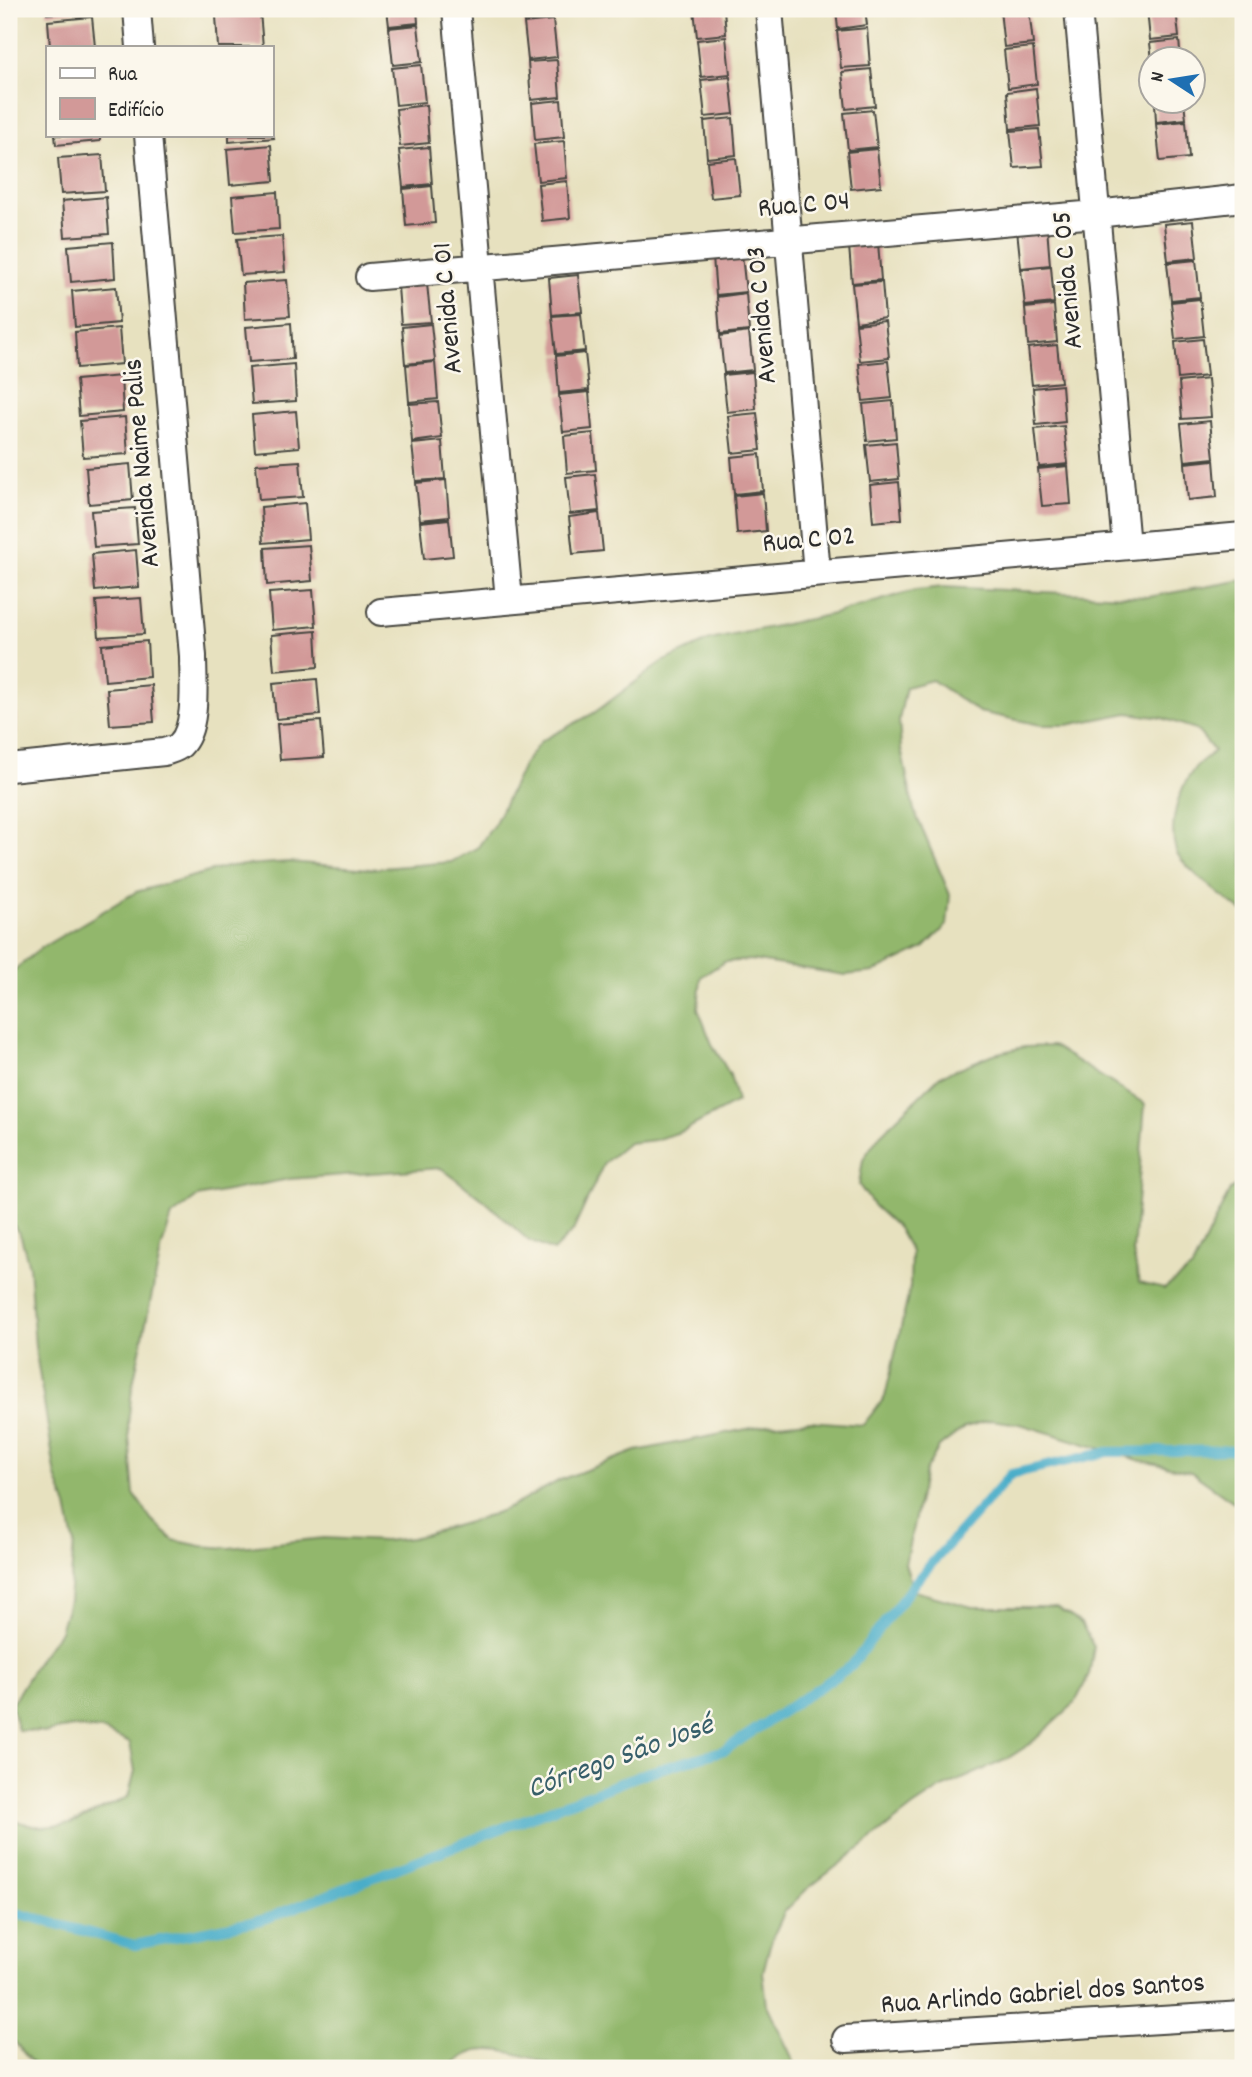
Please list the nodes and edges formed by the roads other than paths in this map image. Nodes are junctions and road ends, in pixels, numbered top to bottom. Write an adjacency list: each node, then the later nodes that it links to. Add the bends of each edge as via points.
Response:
1 (137, 9): 5 (street)
2 (456, 9): 10 (street, Avenida C 01)
3 (769, 9): 9 (street, Avenida C 03)
4 (1078, 9): 8 (street, Avenida C 05)
5 (140, 46)
6 (148, 136): 17 (street, Avenida Naime Palis, via 193,656 190,729 178,747 164,752)
7 (1243, 198): 8 (street, Rua C 04)
8 (1096, 214): 9 (street, Rua C 04); 13 (street, Avenida C 05)
9 (789, 240): 10 (street, Rua C 04); 14 (street, Avenida C 03)
10 (478, 267): 11 (street, Rua C 04); 15 (street, Avenida C 01)
11 (369, 276)
12 (1243, 536): 13 (street, Rua C 02)
13 (1126, 546): 14 (street, Rua C 02)
14 (817, 573): 15 (street, Rua C 02)
15 (509, 600): 16 (street, Rua C 02)
16 (381, 612)
17 (9, 768)
18 (1243, 2015): 19 (street, Rua Arlindo Gabriel dos Santos)
19 (846, 2039)

